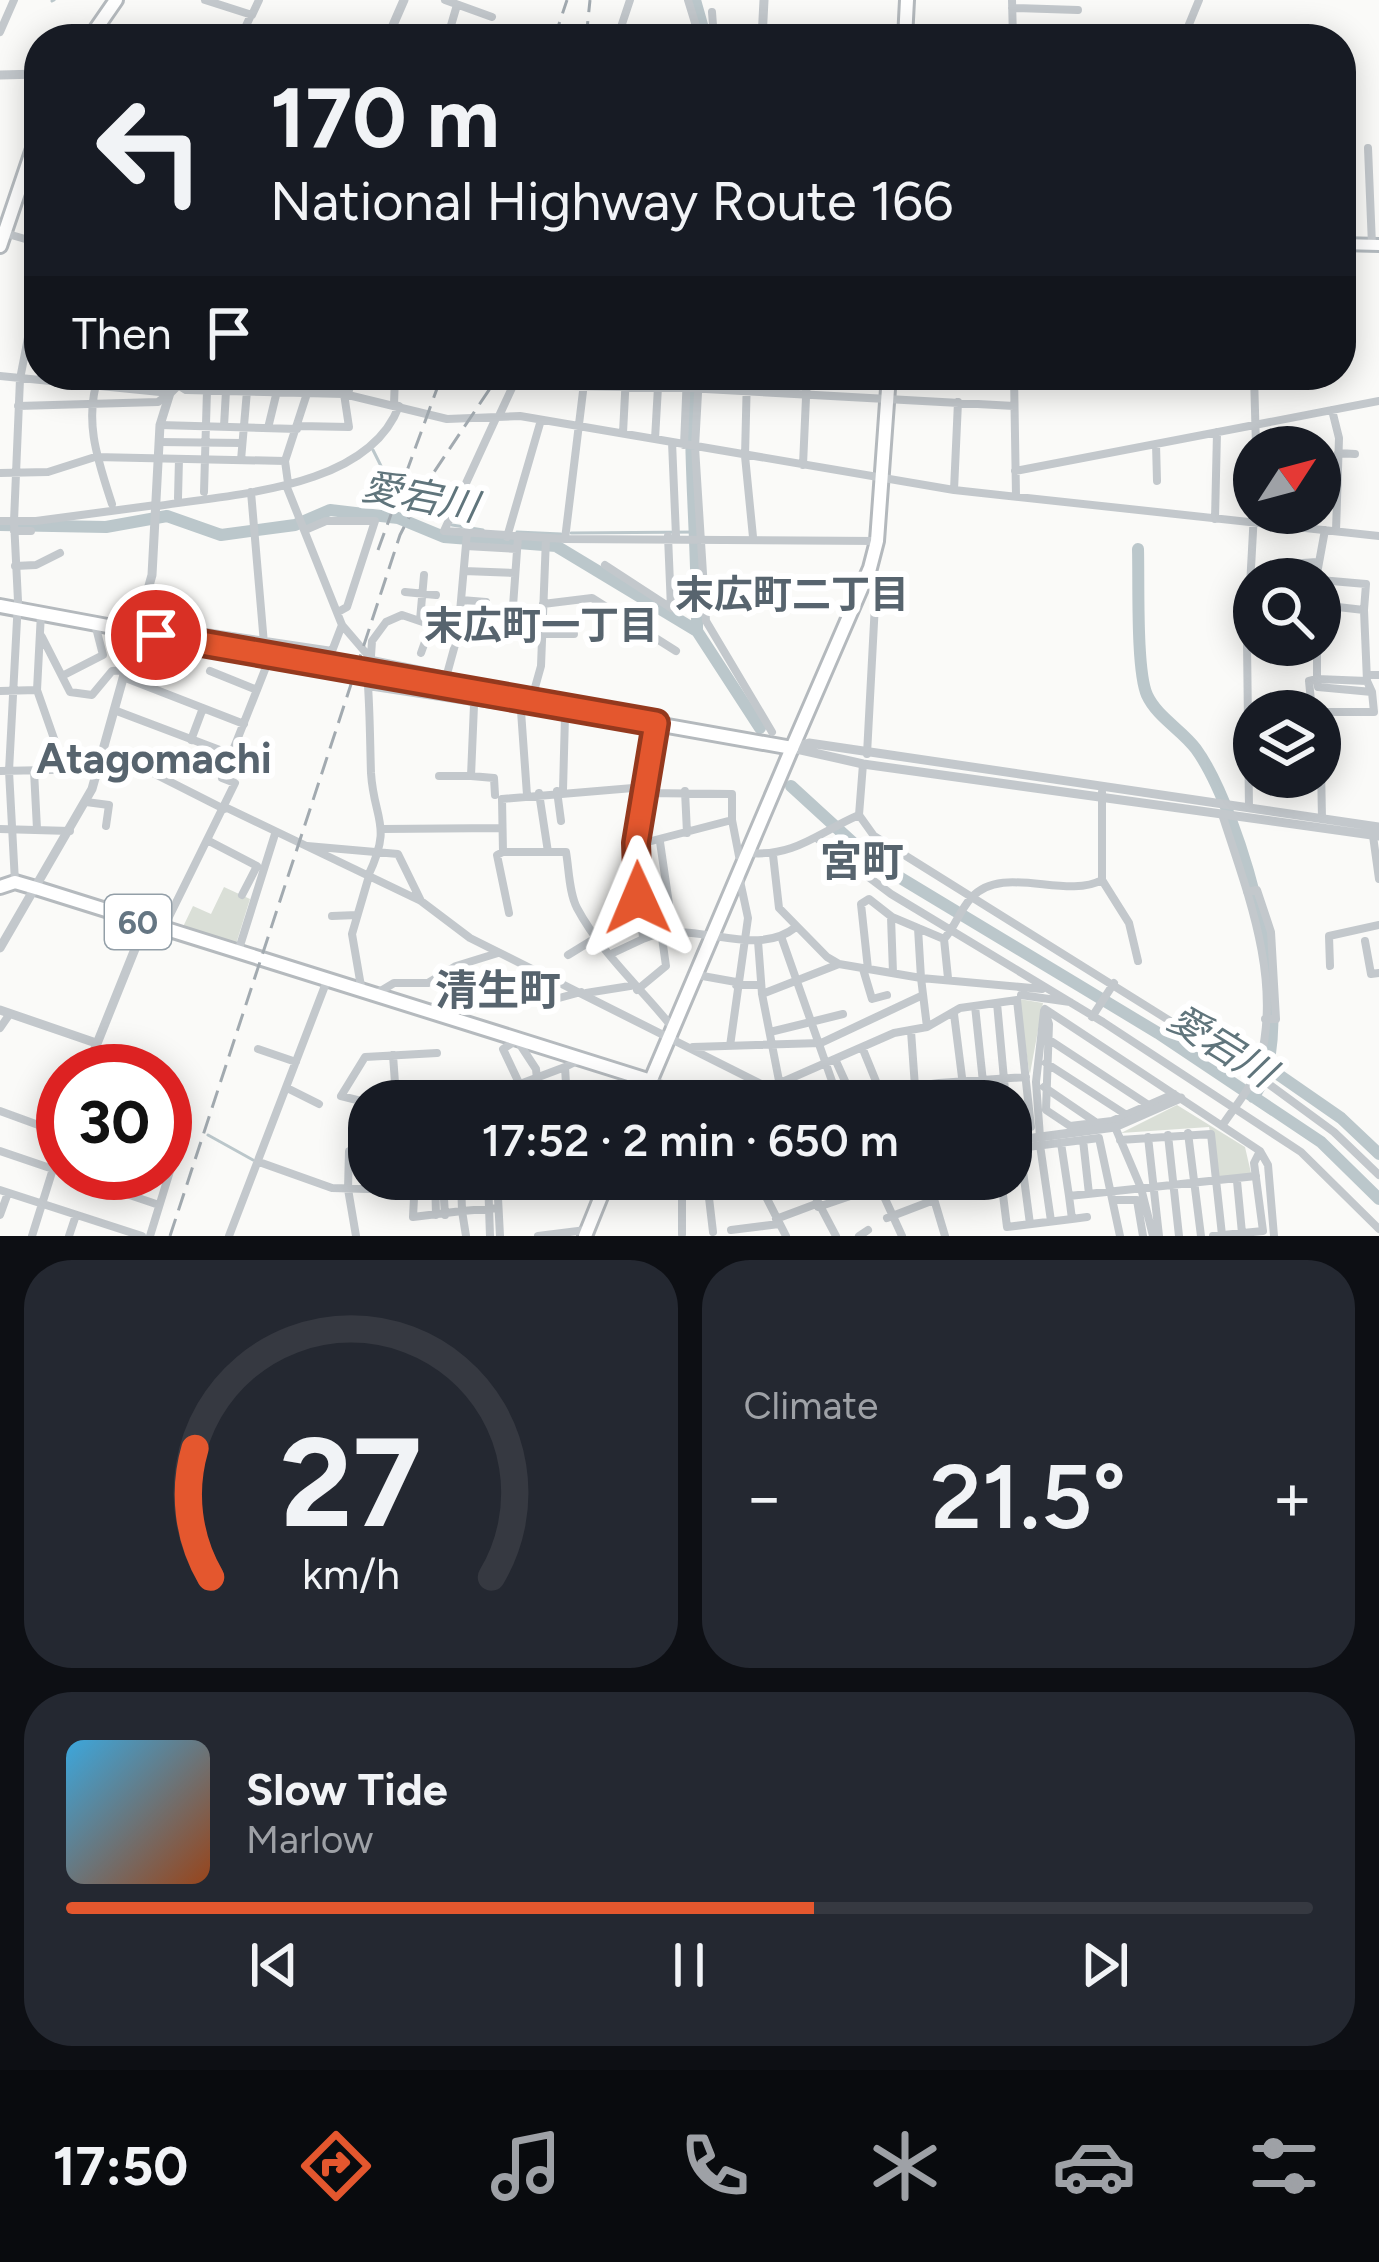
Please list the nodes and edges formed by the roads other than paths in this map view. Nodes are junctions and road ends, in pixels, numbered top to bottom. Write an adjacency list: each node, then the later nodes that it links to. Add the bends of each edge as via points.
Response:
1 (14, 0): 14 (street)
2 (205, 0): 9 (street)
3 (259, 0): 9 (street)
4 (445, 0): 6 (street)
5 (1012, 4): 7 (street)
6 (457, 5): 10 (street); 12 (street)
7 (1078, 10)
8 (712, 13): 13 (street)
9 (251, 15): 11 (street)
10 (492, 17)
11 (247, 24)
12 (451, 24)
13 (713, 24)
14 (0, 32)
15 (1368, 148): 18 (street)
16 (24, 173): 17 (main road)
17 (1, 237)
18 (1376, 245)
19 (24, 358): 21 (street)
20 (0, 376): 21 (street)
21 (20, 379): 22 (street); 51 (street)
22 (24, 379)
23 (94, 390): 50 (street)
24 (173, 390): 50 (street, via 158,402)
25 (174, 390): 57 (street)
26 (207, 390): 39 (street); 59 (street)
27 (347, 390): 45 (street)
28 (395, 390): 52 (street)
29 (511, 390): 55 (street)
30 (584, 390): 64 (street)
31 (626, 390): 67 (street)
32 (658, 390): 68 (street)
33 (692, 390): 75 (street)
34 (719, 390): 44 (street)
35 (806, 390): 46 (street)
36 (888, 390): 47 (main road)
37 (1014, 390): 53 (street)
38 (1255, 390): 58 (street)
39 (226, 391): 40 (street); 60 (street)
40 (248, 391): 41 (street); 61 (street)
41 (259, 391): 42 (street)
42 (282, 391): 43 (street); 65 (street)
43 (310, 392): 45 (street); 63 (street)
44 (746, 392): 46 (street); 78 (street)
45 (346, 394): 52 (street); 63 (street, via 349,427)
46 (806, 394): 47 (street); 86 (street)
47 (888, 399): 49 (street); 90 (main road)
48 (1379, 400): 54 (street)
49 (958, 403): 53 (street); 93 (street)
50 (92, 404): 51 (street); 79 (street)
51 (18, 406): 89 (street)
52 (396, 406): 55 (street, via 447,419); 92 (street, via 372,447 344,466)
53 (1014, 406): 87 (street)
54 (1332, 410): 58 (street); 62 (street)
55 (497, 416): 56 (street); 115 (street, via 444,531)
56 (541, 420): 64 (street); 116 (street)
57 (160, 425): 59 (street); 69 (street)
58 (1256, 425): 66 (street)
59 (205, 426): 60 (street); 70 (street)
60 (223, 426): 61 (street); 71 (street)
61 (244, 426): 65 (street); 73 (street)
62 (1334, 426)
63 (298, 427): 65 (street); 85 (street)
64 (581, 427): 67 (street); 110 (street)
65 (268, 428)
66 (1217, 432): 74 (street); 100 (street)
67 (623, 434): 68 (street)
68 (656, 439): 72 (street)
69 (159, 442): 70 (street); 80 (street)
70 (205, 442): 71 (street); 82 (street)
71 (220, 442): 73 (street); 83 (street)
72 (672, 442): 75 (street); 108 (street)
73 (242, 443): 84 (street)
74 (1156, 444): 87 (street); 91 (street)
75 (689, 446): 78 (street); 111 (street)
76 (1341, 453): 77 (street)
77 (1355, 454)
78 (745, 456): 86 (street); 113 (street)
79 (95, 457): 80 (street); 89 (street); 98 (street)
80 (159, 458): 81 (street); 99 (street)
81 (179, 459): 82 (street); 97 (street)
82 (204, 460): 83 (street); 94 (street)
83 (219, 460): 84 (street)
84 (241, 460): 85 (street)
85 (285, 461): 92 (street)
86 (803, 465): 90 (street)
87 (1016, 471): 96 (street)
88 (0, 473): 89 (street)
89 (16, 474): 104 (street)
90 (883, 477): 93 (street); 117 (main road)
91 (1157, 481)
92 (287, 484): 95 (street); 103 (street)
93 (954, 490): 96 (street)
94 (204, 492)
95 (251, 492): 99 (street); 147 (street)
96 (1016, 496): 100 (street)
97 (178, 497)
98 (112, 504)
99 (158, 511): 104 (street); 140 (street)
100 (1215, 519): 101 (street)
101 (1233, 519)
102 (0, 520): 104 (street)
103 (303, 525): 135 (street); 135 (street, via 375,521 347,607)
104 (14, 526): 105 (street); 106 (street); 120 (street)
105 (0, 530)
106 (31, 531)
107 (1341, 532): 112 (street)
108 (674, 534): 110 (street); 111 (street); 119 (street, via 670,608)
109 (1253, 534): 199 (street)
110 (566, 535): 114 (street)
111 (700, 536): 113 (street); 178 (street, via 708,628)
112 (1379, 536)
113 (753, 537): 117 (street)
114 (546, 538): 116 (street); 130 (street)
115 (467, 539): 116 (street); 116 (street); 122 (street)
116 (513, 539): 123 (street)
117 (878, 541): 121 (main road)
118 (60, 553): 120 (street)
119 (605, 565)
120 (15, 566): 133 (street)
121 (871, 568): 180 (main road); 182 (street)
122 (464, 571): 123 (street); 129 (street)
123 (515, 573): 142 (street)
124 (424, 575): 127 (street)
125 (1341, 581): 134 (street, via 1366,584)
126 (405, 592): 127 (street)
127 (423, 594): 128 (street); 137 (street)
128 (436, 596)
129 (461, 600): 141 (street); 146 (street, via 486,602)
130 (543, 604): 143 (street); 148 (street, via 592,598)
131 (0, 605): 133 (main road)
132 (1341, 607): 134 (street)
133 (16, 609): 136 (main road); 167 (street)
134 (1364, 610): 160 (street)
135 (338, 612): 139 (street)
136 (41, 613): 138 (main road); 145 (street)
137 (425, 623): 141 (street); 149 (street); 151 (street, via 402,615 386,622 372,641)
138 (95, 624): 140 (main road); 150 (street)
139 (342, 625): 147 (street, via 332,651); 151 (street)
140 (138, 627): 147 (street); 156 (street); 174 (main road, bridge)
141 (458, 634): 146 (street); 157 (street)
142 (511, 634): 143 (street); 146 (street)
143 (541, 634): 144 (street); 168 (street)
144 (574, 634)
145 (41, 636): 159 (street); 163 (street)
146 (484, 636)
147 (267, 641): 164 (street)
148 (676, 651)
149 (421, 653)
150 (103, 655): 156 (street); 159 (street)
151 (372, 658): 157 (street); 162 (street)
152 (333, 660): 153 (street, bridge)
153 (361, 664)
154 (1318, 666): 161 (street)
155 (210, 671): 164 (street)
156 (120, 673): 159 (street, via 92,695 70,692); 171 (street); 172 (street)
157 (447, 674): 168 (street)
158 (1379, 675): 160 (street)
159 (62, 676)
160 (1367, 678): 161 (street); 169 (street)
161 (1318, 679): 165 (street, via 1309,681); 169 (street, via 1318,687)
162 (368, 686): 170 (street); 210 (street)
163 (37, 690): 167 (street); 184 (street)
164 (257, 690): 177 (street)
165 (1312, 690)
166 (0, 691): 167 (street)
167 (13, 691): 185 (street)
168 (534, 691): 174 (street, via 569,700)
169 (1372, 692): 175 (street, via 1374,712)
170 (474, 705): 173 (street); 188 (street)
171 (203, 708): 177 (street); 179 (street)
172 (114, 710): 179 (street); 183 (street)
173 (521, 711): 174 (street); 195 (street)
174 (565, 711): 176 (main road); 189 (street)
175 (1341, 712)
176 (656, 723): 180 (main road); 190 (street)
177 (244, 724): 181 (street)
178 (772, 732)
179 (191, 740): 181 (street)
180 (792, 748): 182 (street, via 809,743); 223 (main road)
181 (232, 755): 198 (street, via 223,778 236,783)
182 (865, 759): 192 (street); 201 (street)
183 (96, 769): 184 (street); 197 (street); 198 (street, via 158,773)
184 (65, 770): 186 (street)
185 (4, 771): 186 (street); 208 (street)
186 (34, 771): 209 (street)
187 (439, 776): 188 (street)
188 (471, 776): 194 (street, via 494,778)
189 (560, 790): 190 (street); 193 (street); 204 (street)
190 (645, 790): 191 (street); 218 (street)
191 (685, 790): 203 (street, via 732,794); 212 (street)
192 (1102, 791): 200 (street); 229 (street)
193 (539, 793): 195 (street); 222 (street)
194 (495, 795)
195 (527, 795): 206 (street, via 502,799)
196 (1321, 798): 202 (street)
197 (86, 802): 205 (street, via 109,806); 211 (street)
198 (224, 808): 214 (street); 216 (street)
199 (1249, 808): 200 (street); 202 (street)
200 (1226, 810): 213 (street); 313 (street, via 1268,955 1269,1019)
201 (856, 816): 215 (street); 234 (street, via 888,847)
202 (1322, 819): 213 (street)
203 (732, 820): 212 (street); 223 (street, via 739,856)
204 (561, 821)
205 (106, 826)
206 (502, 828): 210 (street); 221 (street)
207 (0, 829): 208 (street)
208 (12, 829): 209 (street); 230 (street)
209 (37, 829): 211 (street)
210 (382, 829): 220 (street)
211 (71, 832): 232 (street)
212 (687, 833): 217 (street)
213 (1377, 833): 228 (street)
214 (275, 834): 219 (street); 225 (street)
215 (820, 838): 224 (street); 248 (street)
216 (207, 841): 225 (street); 244 (street)
217 (660, 842): 218 (street); 245 (street, via 669,904 659,905)
218 (636, 845): 250 (street)
219 (305, 846): 220 (street); 227 (street)
220 (381, 849): 227 (street); 235 (street, via 398,854)
221 (503, 852): 222 (street); 236 (street, via 497,855)
222 (548, 852): 247 (street, via 566,852 575,905)
223 (746, 855): 224 (street); 226 (main road)
224 (773, 855): 242 (street, via 777,903)
225 (261, 867): 233 (street); 257 (street)
226 (738, 874): 246 (main road); 249 (street, via 747,912)
227 (369, 876): 235 (street); 237 (street)
228 (1379, 879)
229 (1102, 880): 234 (street, via 1086,889 1002,884); 259 (street, via 1129,923)
230 (15, 882): 231 (main road); 232 (main road, 60)
231 (0, 887)
232 (39, 889): 240 (main road, 60); 254 (street)
233 (242, 895)
234 (970, 898): 248 (street); 270 (street)
235 (421, 901): 255 (street)
236 (508, 913)
237 (357, 915): 238 (street); 276 (street, via 352,934)
238 (332, 916)
239 (892, 917): 243 (street); 262 (street, via 869,899 861,904); 263 (street)
240 (145, 924): 244 (main road, 60); 297 (street)
241 (1379, 925): 261 (street, via 1329,936)
242 (796, 927): 251 (street); 260 (street)
243 (918, 928): 248 (street); 266 (street)
244 (163, 929): 257 (main road, 60)
245 (663, 931): 246 (street); 250 (street); 272 (street, via 666,966)
246 (712, 935): 249 (street); 265 (main road)
247 (599, 936): 256 (street); 258 (street)
248 (947, 936): 267 (street); 274 (street)
249 (743, 938): 252 (street); 271 (street)
250 (643, 939): 256 (street)
251 (782, 939): 252 (street); 269 (street)
252 (758, 941): 273 (street)
253 (1365, 941): 264 (street, via 1371,974)
254 (1, 943)
255 (500, 952): 275 (street); 276 (street, via 428,983 394,983)
256 (613, 953): 272 (street)
257 (237, 954): 268 (main road, 60)
258 (568, 955)
259 (1138, 961)
260 (839, 964): 262 (street); 269 (street)
261 (1330, 966)
262 (866, 969): 263 (street); 277 (street, via 872,999)
263 (893, 973): 266 (street)
264 (1379, 973)
265 (695, 975): 271 (street); 293 (main road)
266 (921, 978): 267 (street); 278 (street)
267 (948, 978): 274 (street)
268 (326, 983): 276 (main road, 60); 308 (street)
269 (795, 983): 273 (street); 289 (street)
270 (1114, 983): 288 (street); 313 (street)
271 (736, 984): 273 (street); 299 (street)
272 (634, 988): 275 (street); 293 (street)
273 (762, 989): 294 (street)
274 (1049, 990): 281 (street)
275 (583, 993): 280 (street); 293 (street)
276 (368, 994): 296 (main road, 60)
277 (887, 995)
278 (923, 995): 291 (street); 298 (street)
279 (1021, 995): 281 (street)
280 (560, 998)
281 (1070, 1002): 288 (street)
282 (997, 1003): 283 (street); 315 (street, via 1017,1000); 333 (street)
283 (975, 1006): 287 (street); 332 (street)
284 (1045, 1009): 295 (street); 312 (street); 336 (street)
285 (4, 1012): 290 (street); 297 (street)
286 (843, 1014): 289 (street)
287 (954, 1014): 291 (street); 331 (street)
288 (1092, 1017): 339 (street)
289 (808, 1023): 294 (street); 298 (street)
290 (0, 1028)
291 (927, 1028): 292 (street)
292 (911, 1031): 301 (street); 330 (street)
293 (671, 1032): 303 (street); 323 (main road)
294 (770, 1032): 300 (street)
295 (1048, 1039): 309 (street); 337 (street)
296 (517, 1040): 306 (main road, 60); 314 (street); 318 (street, via 503,1049)
297 (96, 1042)
298 (815, 1044): 300 (street); 310 (street)
299 (730, 1046): 300 (street); 303 (street)
300 (773, 1046): 325 (street)
301 (862, 1047): 307 (street); 329 (street)
302 (258, 1048): 308 (street)
303 (692, 1048): 324 (street)
304 (436, 1053): 305 (street)
305 (393, 1055): 316 (street, via 364,1057); 317 (street)
306 (581, 1059): 311 (street); 322 (main road, 60)
307 (835, 1059): 310 (street); 328 (street)
308 (296, 1062): 335 (street)
309 (1046, 1063): 334 (street); 341 (street)
310 (822, 1065): 326 (street); 327 (street)
311 (565, 1066): 314 (street); 321 (street)
312 (1038, 1075): 315 (street); 350 (street)
313 (1256, 1076): 339 (street); 358 (street)
314 (534, 1077): 319 (street); 320 (street)
315 (1025, 1078): 333 (street)
316 (348, 1080)
317 (399, 1080)
318 (512, 1080)
319 (526, 1080)
320 (535, 1080)
321 (566, 1080)
322 (648, 1080)
323 (651, 1080)
324 (755, 1080)
325 (779, 1080)
326 (800, 1080)
327 (829, 1080)
328 (844, 1080)
329 (875, 1080)
330 (913, 1080)
331 (965, 1080)
332 (986, 1080)
333 (1006, 1080)
334 (1043, 1087): 342 (street); 342 (street, via 1046,1110 1070,1126)
335 (286, 1088): 338 (street); 356 (street)
336 (1177, 1096): 337 (street); 344 (street); 345 (street)
337 (1148, 1104): 341 (street)
338 (319, 1105)
339 (1233, 1109): 344 (street); 404 (street, via 1316,1163)
340 (0, 1112): 343 (street)
341 (1125, 1114): 342 (street)
342 (1094, 1121)
343 (36, 1125)
344 (1222, 1126): 354 (street)
345 (1114, 1127): 350 (street); 351 (street)
346 (1188, 1132): 347 (street); 361 (street, via 1210,1134); 362 (street)
347 (1168, 1135): 348 (street); 363 (street)
348 (1148, 1137): 351 (street); 366 (street)
349 (1083, 1140): 353 (street); 368 (street); 369 (street, via 1105,1145)
350 (1040, 1141): 352 (street); 353 (street); 402 (street)
351 (1120, 1141): 364 (street)
352 (1032, 1142)
353 (1061, 1143): 370 (street)
354 (1260, 1150): 359 (street); 430 (street)
355 (0, 1151): 357 (street)
356 (259, 1162): 365 (street); 414 (street)
357 (36, 1164)
358 (1379, 1174)
359 (1256, 1176): 360 (street); 409 (street, via 1263,1231)
360 (1237, 1181): 361 (street); 409 (street)
361 (1216, 1183): 362 (street); 429 (street)
362 (1195, 1185): 363 (street); 428 (street)
363 (1174, 1187): 366 (street); 427 (street)
364 (1141, 1188): 366 (street); 369 (street); 426 (street)
365 (348, 1190)
366 (1153, 1190): 426 (street)
367 (4, 1191): 390 (street); 397 (street)
368 (1089, 1194): 369 (street); 370 (street)
369 (1113, 1195): 424 (street); 425 (street, via 1137,1200)
370 (1069, 1196): 400 (street)
371 (45, 1200): 390 (street)
372 (144, 1200): 391 (street)
373 (161, 1200): 391 (street)
374 (350, 1200): 415 (street)
375 (414, 1200): 396 (street, via 413,1217)
376 (440, 1200): 396 (street)
377 (462, 1200): 394 (street)
378 (492, 1200): 393 (street)
379 (495, 1200): 393 (street)
380 (599, 1200): 407 (main road)
381 (681, 1200): 410 (street)
382 (709, 1200): 405 (street)
383 (768, 1200): 401 (street)
384 (815, 1200): 392 (street)
385 (830, 1200): 392 (street)
386 (884, 1200): 398 (street)
387 (934, 1200): 398 (street); 423 (street)
388 (1004, 1200): 403 (street, via 1007,1227)
389 (1025, 1200): 403 (street)
390 (44, 1204): 395 (street); 411 (street)
391 (159, 1205): 413 (street)
392 (817, 1205): 401 (street); 421 (street)
393 (494, 1209): 394 (street); 417 (street); 418 (street)
394 (462, 1211): 396 (street); 416 (street)
395 (76, 1215): 412 (street); 413 (street)
396 (441, 1215)
397 (0, 1216)
398 (890, 1217): 422 (street)
399 (1087, 1217): 400 (street)
400 (1072, 1219): 402 (street)
401 (778, 1222): 408 (street); 420 (street)
402 (1051, 1222): 403 (street)
403 (1030, 1225)
404 (1379, 1228)
405 (713, 1232)
406 (734, 1232): 408 (street)
407 (586, 1233): 419 (street)
408 (758, 1233)
409 (1242, 1233): 429 (street)
410 (682, 1234)
411 (32, 1236)
412 (69, 1236)
413 (146, 1236)
414 (229, 1236)
415 (356, 1236)
416 (466, 1236)
417 (490, 1236)
418 (500, 1236)
419 (538, 1236)
420 (786, 1236)
421 (836, 1236)
422 (902, 1236)
423 (945, 1236)
424 (1120, 1236)
425 (1143, 1236)
426 (1156, 1236)
427 (1180, 1236)
428 (1201, 1236)
429 (1218, 1236)
430 (1274, 1236)

